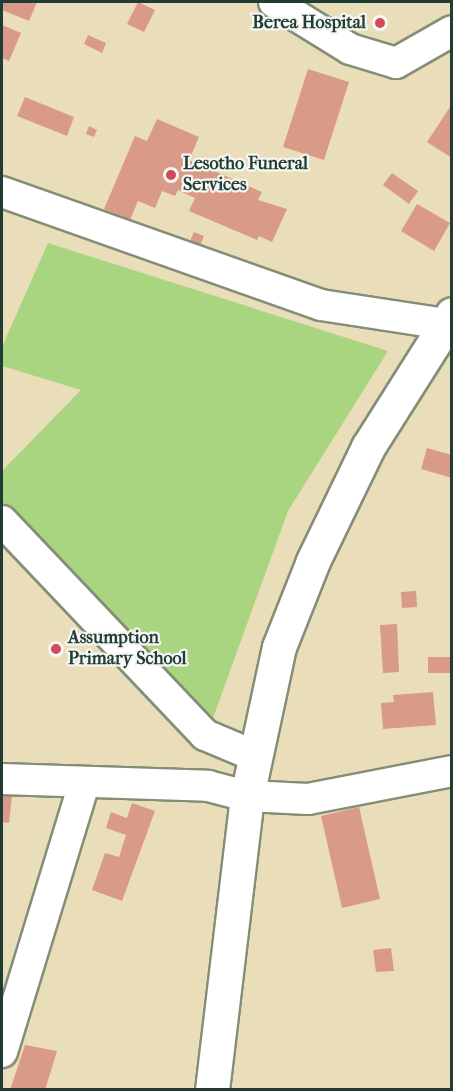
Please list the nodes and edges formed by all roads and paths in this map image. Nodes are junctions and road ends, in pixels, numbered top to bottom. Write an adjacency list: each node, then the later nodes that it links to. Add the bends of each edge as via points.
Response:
1 (274, 2): 2 (street, via 350,49 396,63)
2 (452, 31)
3 (2, 192): 4 (street, via 321,305)
4 (449, 321): 6 (main road, via 368,447 313,561 279,647)
5 (2, 521): 6 (street, via 204,735)
6 (255, 756): 10 (main road)
7 (452, 771): 10 (street, via 308,799)
8 (2, 779): 9 (street)
9 (84, 783): 10 (street, via 208,786); 11 (street)
10 (247, 796): 12 (main road)
11 (2, 1052)
12 (212, 1089)

